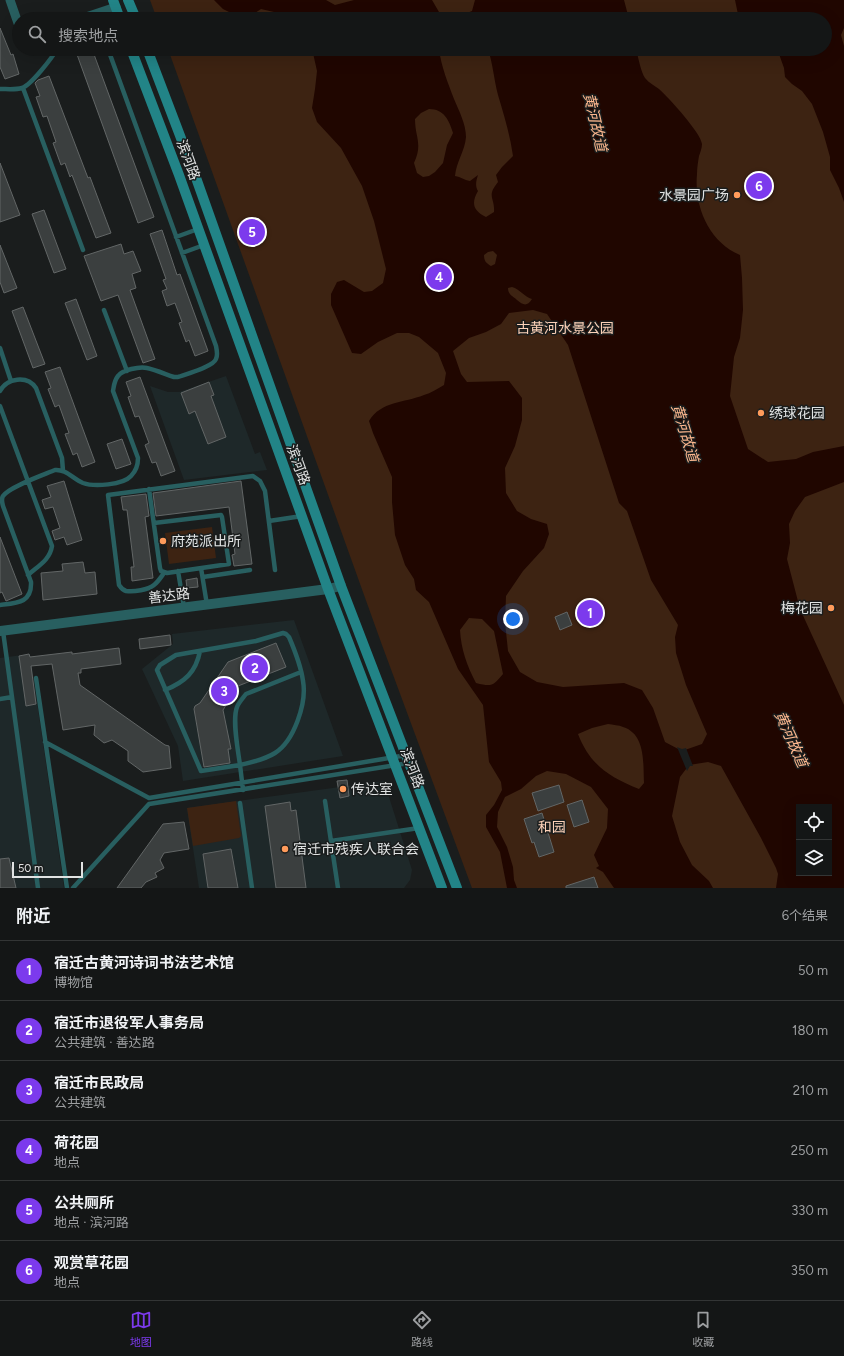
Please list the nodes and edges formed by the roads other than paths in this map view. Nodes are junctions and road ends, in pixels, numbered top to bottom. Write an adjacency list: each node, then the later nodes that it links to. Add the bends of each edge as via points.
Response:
1 (10, 0): 4 (street)
2 (128, 0): 6 (main road)
3 (114, 3): 5 (street)
4 (14, 12)
5 (95, 12)
6 (133, 12)
7 (53, 56): 11 (lane, via 42,71)
8 (111, 56): 14 (lane)
9 (134, 56): 13 (main road, 滨河路)
10 (150, 56): 37 (main road, 滨河路, via 195,175)
11 (23, 88): 12 (lane); 16 (lane)
12 (0, 89)
13 (198, 229): 14 (lane); 15 (main road, 滨河路)
14 (176, 237): 17 (lane)
15 (204, 245): 17 (lane); 27 (main road, 滨河路)
16 (83, 250)
17 (182, 253): 20 (lane, via 216,346 217,358 210,365 178,377 146,367)
18 (104, 310): 20 (lane)
19 (0, 348): 21 (lane)
20 (128, 371): 24 (lane, via 118,376 113,391 138,458 135,471 125,480 104,485 82,483)
21 (12, 381): 22 (lane); 24 (lane, via 24,380 36,388 62,458)
22 (0, 391)
23 (0, 406): 25 (lane)
24 (63, 471): 25 (lane, via 55,470)
25 (28, 481): 35 (lane, via 52,546 47,560); 35 (lane, via 7,492 2,499)
26 (149, 489): 28 (lane, via 253,476 260,481 265,491); 29 (lane); 34 (lane, via 108,495 119,585 127,591 144,589 155,585)
27 (302, 516): 28 (lane); 38 (main road, 滨河路)
28 (269, 521): 32 (lane)
29 (154, 523): 30 (lane, via 218,515 222,517 229,564); 34 (lane, via 160,568)
30 (201, 568): 33 (lane); 36 (lane)
31 (250, 570): 36 (lane)
32 (276, 570)
33 (178, 571): 34 (lane); 41 (lane)
34 (164, 573)
35 (28, 575): 39 (lane, via 31,587 25,600)
36 (202, 577): 40 (lane)
37 (341, 586): 38 (street, 善达路); 50 (main road, 滨河路)
38 (328, 589): 40 (street, 善达路); 51 (main road, 滨河路)
39 (0, 605)
40 (207, 605): 41 (street, 善达路)
41 (184, 608): 42 (street, 善达路)
42 (2, 631): 47 (lane)
43 (200, 651): 44 (lane, via 256,641 282,633 289,637); 46 (lane, via 199,660 189,676); 46 (lane, via 176,655 160,665 157,670)
44 (301, 672): 53 (lane, via 304,682 303,695 291,735 276,752); 53 (lane, via 246,694 241,700 235,718)
45 (36, 678): 49 (lane)
46 (165, 690): 53 (lane, via 201,771)
47 (12, 698): 48 (lane); 61 (lane)
48 (0, 699)
49 (45, 742): 55 (lane, via 149,798); 62 (lane)
50 (408, 759): 51 (lane); 51 (lane); 67 (main road, 滨河路)
51 (394, 761): 52 (lane); 54 (lane); 59 (main road, 滨河路)
52 (363, 762): 54 (lane); 55 (lane)
53 (240, 765): 55 (lane)
54 (365, 770): 56 (lane)
55 (242, 782): 56 (lane)
56 (243, 790): 63 (lane, via 150,804)
57 (324, 801): 60 (lane)
58 (240, 803): 64 (lane)
59 (419, 828): 60 (lane); 66 (main road, 滨河路)
60 (331, 841): 65 (lane)
61 (38, 888)
62 (67, 888)
63 (73, 888)
64 (252, 888)
65 (338, 888)
66 (442, 888)
67 (457, 888)

